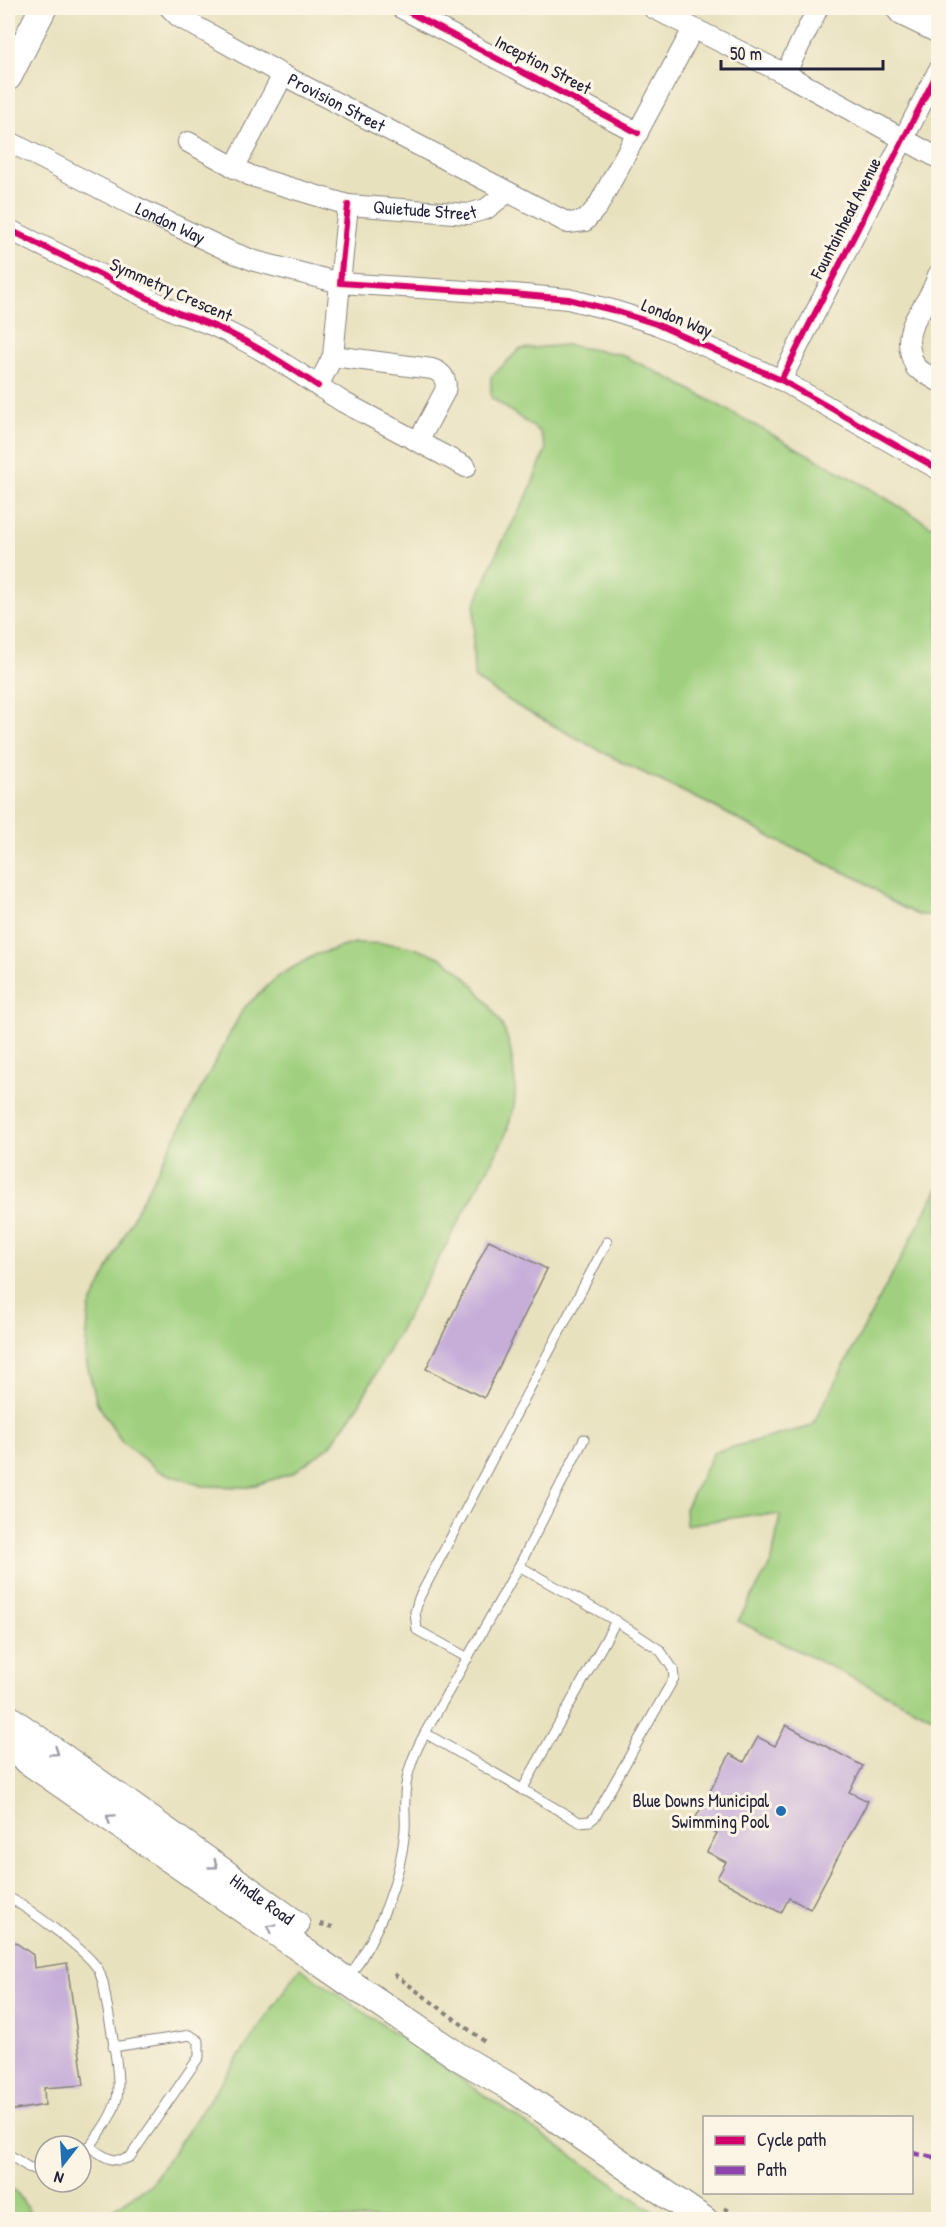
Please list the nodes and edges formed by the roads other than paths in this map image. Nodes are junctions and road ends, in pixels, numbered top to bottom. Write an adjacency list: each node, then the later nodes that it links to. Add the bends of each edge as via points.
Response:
1 (44, 8): 12 (main road)
2 (170, 8): 11 (street, Provision Street, via 178,17)
3 (401, 8): 13 (street, Inception Street)
4 (653, 8): 7 (street)
5 (818, 8): 10 (street)
6 (895, 8): 8 (street, via 901,15)
7 (693, 29): 10 (street); 13 (street)
8 (939, 33)
9 (939, 71): 14 (street, Fountainhead Avenue)
10 (785, 74): 14 (street)
11 (283, 75): 18 (street); 19 (street, Provision Street)
12 (8, 76)
13 (638, 133): 19 (street, via 598,206 585,220 559,220)
14 (903, 139): 17 (street); 25 (street, Fountainhead Avenue)
15 (8, 141): 23 (street, London Way, via 229,251)
16 (188, 142): 18 (street, Quietude Street)
17 (939, 158)
18 (234, 168): 20 (street, Quietude Street, via 263,181)
19 (508, 192): 20 (street, Quietude Street, via 486,209 468,214)
20 (348, 206): 23 (street)
21 (8, 230): 27 (street, Symmetry Crescent, via 178,313 242,339)
22 (937, 283): 26 (street, via 910,329 908,343 916,368)
23 (339, 292): 24 (street); 25 (street, London Way, via 568,299 656,324)
24 (333, 356): 27 (street); 28 (street, via 432,369 443,375 446,387)
25 (781, 380): 30 (street, London Way)
26 (939, 381)
27 (318, 386): 28 (street, Symmetry Crescent)
28 (418, 442): 29 (street, Symmetry Crescent)
29 (466, 467)
30 (939, 469)
31 (607, 1242): 35 (lane, via 419,1598 415,1612 417,1630)
32 (584, 1439): 33 (lane)
33 (519, 1566): 34 (lane); 35 (lane)
34 (616, 1621): 39 (lane); 39 (lane, via 660,1650 673,1669 674,1678 595,1818 579,1822)
35 (468, 1658): 37 (lane)
36 (8, 1718): 41 (main road, Hindle Road, one-way to 41)
37 (425, 1733): 39 (lane); 41 (lane, via 415,1751 406,1785 400,1866 384,1913)
38 (8, 1747): 41 (main road, Hindle Road, one-way to 38)
39 (522, 1790)
40 (8, 1897): 42 (lane, via 69,1940 98,1969)
41 (351, 1974): 47 (main road, Hindle Road, via 459,2057 512,2088)
42 (113, 2047): 43 (lane, via 117,2097); 44 (lane, via 190,2034 199,2041 201,2052 130,2157 113,2160)
43 (93, 2140)
44 (93, 2148)
45 (8, 2154): 46 (lane)
46 (33, 2169)
47 (704, 2220)

